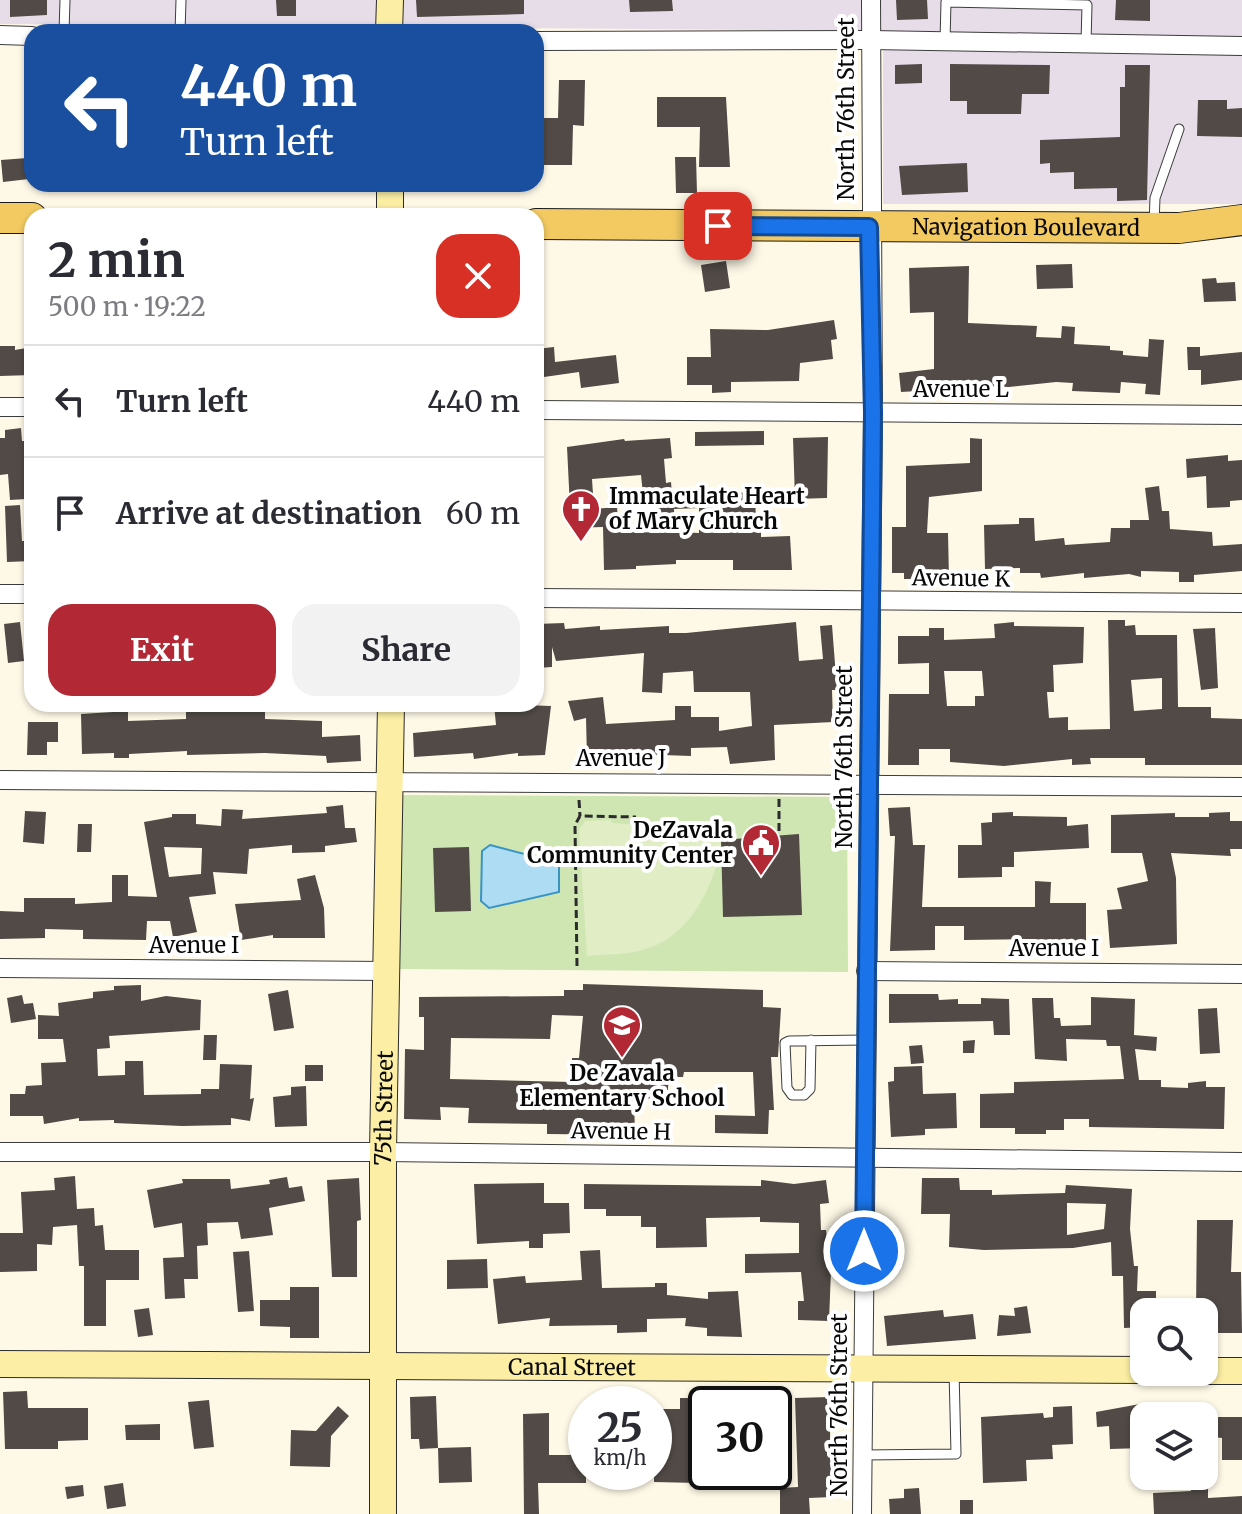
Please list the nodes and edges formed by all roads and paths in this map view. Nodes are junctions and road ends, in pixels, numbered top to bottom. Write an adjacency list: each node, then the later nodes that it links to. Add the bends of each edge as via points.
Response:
1 (65, 0): 5 (lane)
2 (181, 0): 6 (lane)
3 (390, 0): 7 (street)
4 (871, 0): 10 (street, North 76th Street)
5 (64, 24)
6 (180, 24)
7 (389, 24)
8 (0, 35): 9 (street)
9 (24, 36)
10 (871, 40): 11 (street); 12 (street); 20 (street, North 76th Street)
11 (544, 41)
12 (945, 41): 13 (street); 13 (lane, via 946,2 1087,5)
13 (1086, 43): 14 (street)
14 (1242, 46)
15 (1179, 129): 21 (lane, via 1155,198)
16 (0, 218): 17 (main road)
17 (24, 218)
18 (1242, 220): 21 (main road, Navigation Boulevard)
19 (544, 224): 20 (main road, Navigation Boulevard)
20 (869, 227): 21 (main road, Navigation Boulevard); 26 (street, North 76th Street)
21 (1167, 228): 22 (main road, Navigation Boulevard)
22 (1242, 239)
23 (0, 407): 24 (street)
24 (24, 407)
25 (544, 410): 26 (street, Avenue L)
26 (873, 413): 27 (street, Avenue L); 31 (street, North 76th Street)
27 (1242, 415)
28 (0, 594): 29 (street)
29 (24, 594)
30 (544, 598): 31 (street, Avenue K)
31 (869, 600): 32 (street, Avenue K); 37 (street, North 76th Street)
32 (1242, 603)
33 (391, 712): 35 (street, 75th Street)
34 (0, 780): 35 (street, Avenue J)
35 (391, 781): 36 (street, Avenue J); 43 (street, 75th Street)
36 (779, 784): 37 (street, Avenue J); 40 (path)
37 (868, 784): 38 (street, Avenue J); 44 (street, North 76th Street)
38 (1242, 787)
39 (636, 817): 41 (path, via 580,816 575,825)
40 (779, 835)
41 (577, 966)
42 (0, 968): 43 (street, Avenue I)
43 (387, 971): 49 (street, 75th Street)
44 (866, 971): 45 (street, Avenue I); 47 (street, North 76th Street)
45 (1242, 974)
46 (811, 1040): 46 (lane, via 785,1043 787,1088 792,1095 810,1089); 47 (lane)
47 (865, 1040): 50 (street, North 76th Street)
48 (0, 1152): 49 (street, Avenue H)
49 (383, 1152): 50 (street, Avenue H); 53 (street, 75th Street)
50 (864, 1157): 51 (street, Avenue H); 54 (street, North 76th Street)
51 (1242, 1162)
52 (0, 1364): 53 (street, Canal Street)
53 (383, 1368): 54 (street, Canal Street); 60 (street, 75th Street)
54 (864, 1368): 55 (street, Canal Street); 59 (street, North 76th Street)
55 (954, 1368): 56 (street, Canal Street); 59 (lane, via 956,1454)
56 (1130, 1370)
57 (1218, 1371): 58 (street)
58 (1242, 1371)
59 (863, 1455): 61 (street, North 76th Street)
60 (383, 1514)
61 (862, 1514)

